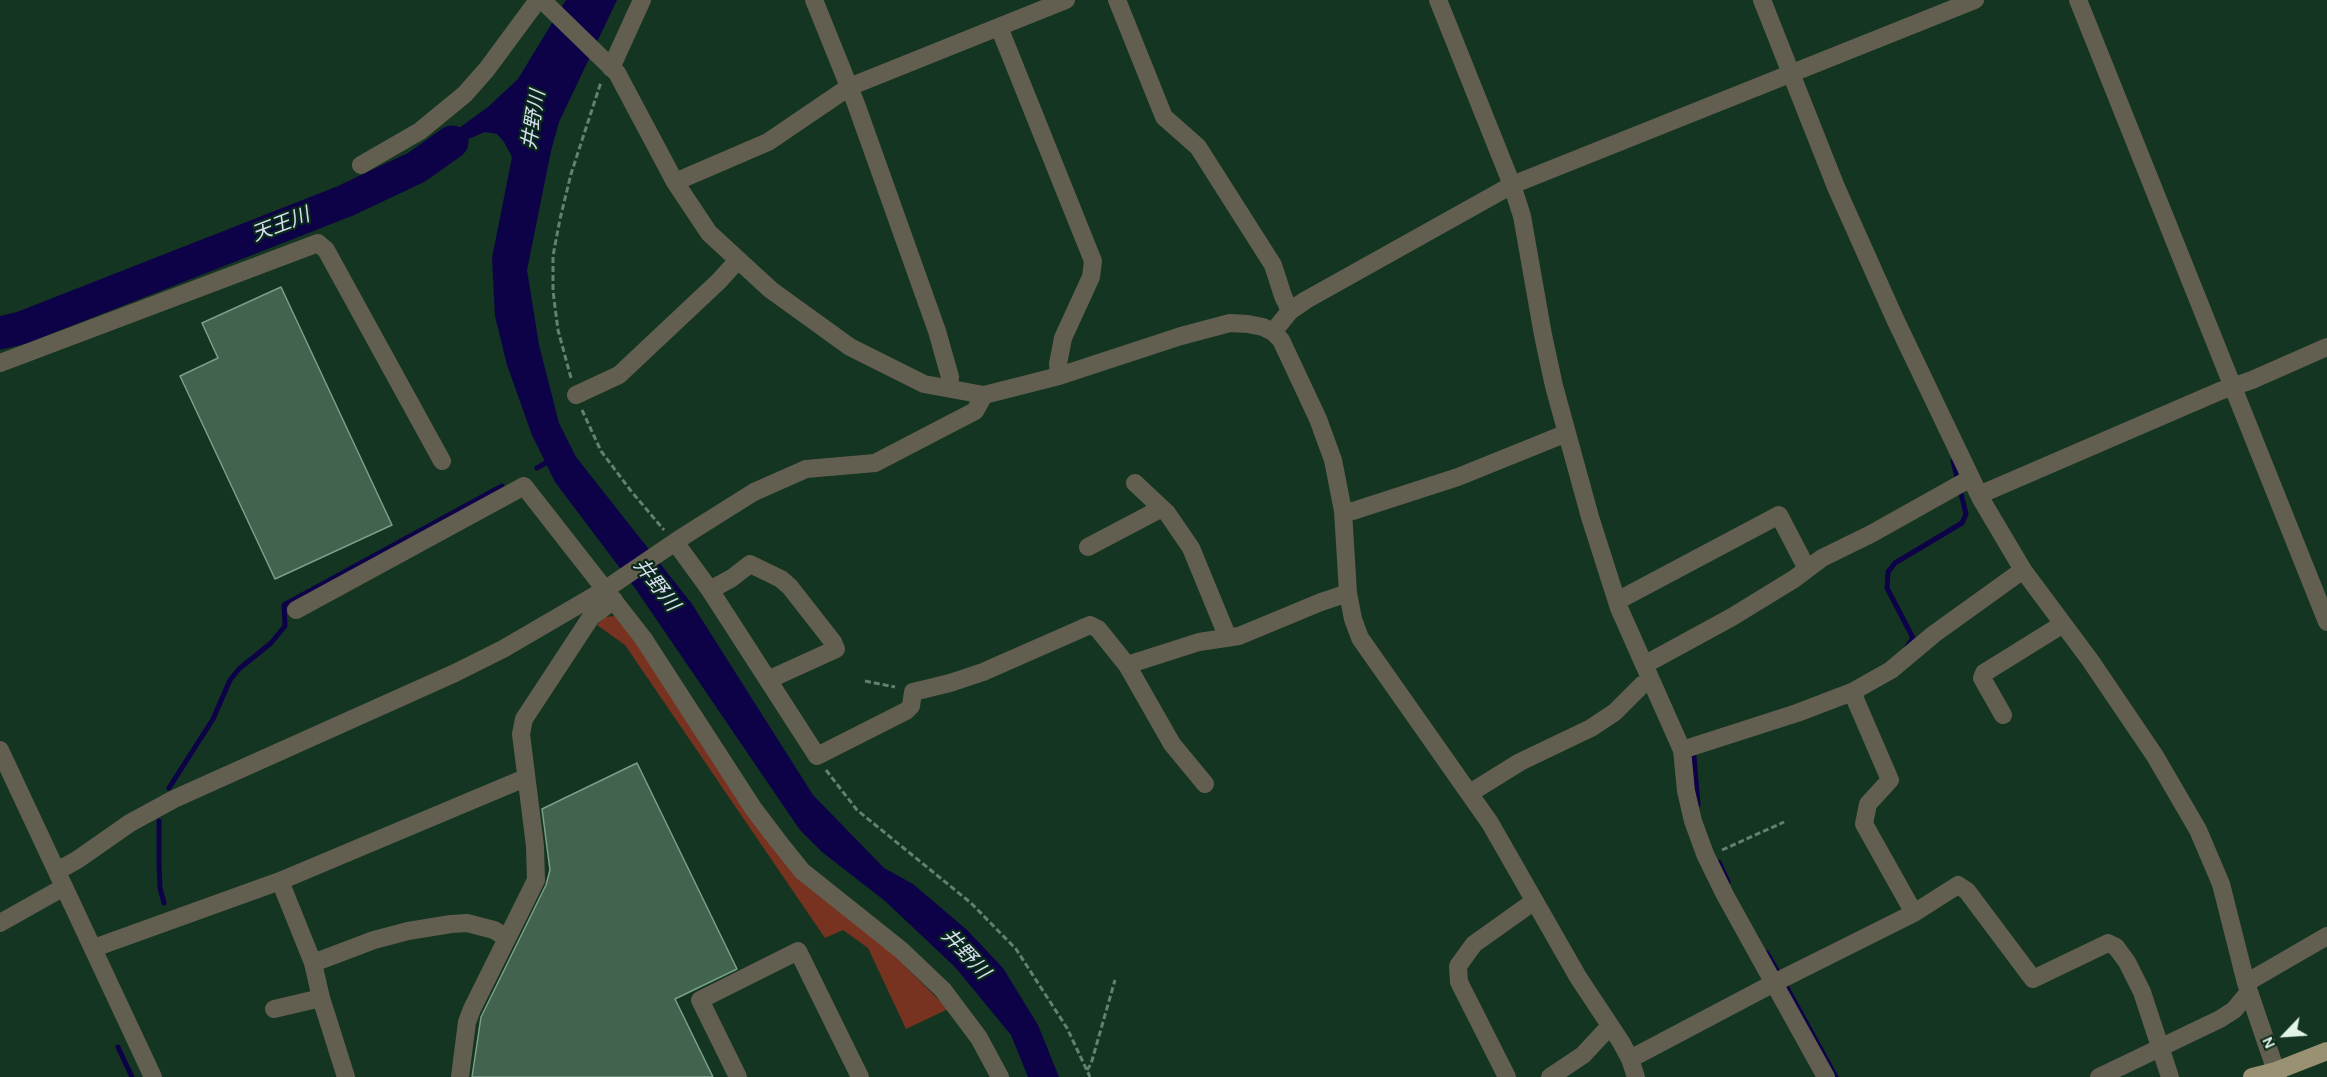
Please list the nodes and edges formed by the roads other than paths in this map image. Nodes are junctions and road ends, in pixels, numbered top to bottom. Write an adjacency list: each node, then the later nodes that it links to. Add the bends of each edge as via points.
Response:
1 (642, 0): 11 (street)
2 (814, 0): 13 (street)
3 (1066, 0): 10 (street)
4 (1117, 0): 18 (street, via 1164,117 1198,147 1273,265)
5 (1438, 0): 16 (street)
6 (1762, 0): 12 (street)
7 (1975, 0): 12 (street)
8 (2078, 0): 23 (street)
9 (542, 2): 11 (street); 14 (street, via 465,94 420,131)
10 (999, 27): 13 (street); 22 (street, via 1093,261 1091,277 1063,338)
11 (607, 69): 15 (street, via 617,73 623,82)
12 (1791, 73): 16 (street); 29 (street, via 1836,187)
13 (849, 87): 15 (street, via 768,142); 24 (street, via 937,331 950,377)
14 (361, 165)
15 (675, 182): 17 (street, via 709,233)
16 (1512, 185): 18 (street); 27 (street, via 1522,216 1543,335)
17 (738, 260): 24 (street, via 771,290 850,347 924,384); 25 (street, via 618,375)
18 (1290, 311): 19 (street)
19 (1273, 332): 22 (street, via 1230,323); 33 (street, via 1287,351 1324,434)
20 (2327, 347): 23 (street)
21 (0, 363): 28 (street, via 318,243 326,250)
22 (1059, 376): 26 (street)
23 (2232, 386): 31 (street); 43 (street)
24 (949, 388): 26 (street)
25 (576, 395)
26 (984, 395): 34 (street, via 975,411 967,416 874,463 793,473)
27 (1567, 433): 33 (street, via 1458,477); 41 (street)
28 (442, 461)
29 (1971, 478): 31 (street); 36 (street)
30 (1135, 483): 32 (street)
31 (1979, 495): 37 (street)
32 (1162, 508): 35 (street); 45 (street, via 1191,548)
33 (1343, 512): 40 (street)
34 (672, 541): 38 (street); 39 (street)
35 (1088, 546)
36 (1807, 569): 41 (street, via 1779,515); 47 (street)
37 (2023, 570): 44 (street); 49 (street, via 1891,670)
38 (710, 590): 48 (street); 48 (street, via 750,564 790,586 833,642 836,649)
39 (611, 591): 42 (street, via 524,486); 53 (street, via 524,719 521,734); 56 (street, via 455,673 174,799 130,823 77,860); 79 (street, via 753,808 802,871 921,967 979,1038)
40 (1348, 593): 45 (street); 55 (street, via 1360,638)
41 (1617, 601): 47 (street)
42 (296, 610)
43 (2327, 622)
44 (2063, 624): 50 (street, via 1984,674 1982,678); 66 (street, via 2155,756 2198,830 2220,884)
45 (1228, 638): 46 (street, via 1199,642)
46 (1127, 665): 48 (street, via 1098,629 1090,626 983,672 913,692 906,711 817,756); 54 (street, via 1166,735)
47 (1648, 673): 52 (street); 55 (street, via 1642,685 1615,712)
48 (770, 680)
49 (1852, 692): 52 (street); 59 (street, via 1890,780 1868,804 1864,824)
50 (2003, 715)
51 (0, 750): 56 (street)
52 (1682, 750): 65 (street, via 1686,791 1706,857)
53 (525, 780): 57 (street); 62 (street, via 536,880)
54 (1206, 784)
55 (1470, 793): 58 (street)
56 (61, 879): 60 (street); 63 (street)
57 (280, 881): 63 (street); 64 (street)
58 (1533, 902): 69 (street); 80 (street, via 1474,944 1458,966 1459,982)
59 (1914, 913): 65 (street); 70 (street, via 1958,885 1967,891 2033,978 2108,944 2116,947 2142,992)
60 (0, 923)
61 (2327, 936): 66 (street)
62 (507, 938): 64 (street, via 467,923 451,924 374,940); 76 (street, via 469,1017)
63 (94, 948): 74 (street)
64 (313, 963): 67 (street)
65 (1774, 982): 72 (street); 83 (street)
66 (2248, 987): 70 (street, via 2234,1010); 73 (street)
67 (321, 998): 68 (street); 75 (street)
68 (274, 1009)
69 (1611, 1026): 72 (street); 81 (street, via 1583,1056)
70 (2161, 1046): 84 (street); 85 (street)
71 (2327, 1051): 73 (main road)
72 (1630, 1059): 82 (street)
73 (2277, 1074): 86 (main road)
74 (153, 1077)
75 (346, 1077)
76 (460, 1077)
77 (738, 1077): 78 (street, via 700,1000 798,951)
78 (860, 1077)
79 (1000, 1077)
80 (1507, 1077)
81 (1550, 1077)
82 (1636, 1077)
83 (1826, 1077)
84 (2099, 1077)
85 (2170, 1077)
86 (2252, 1077)

